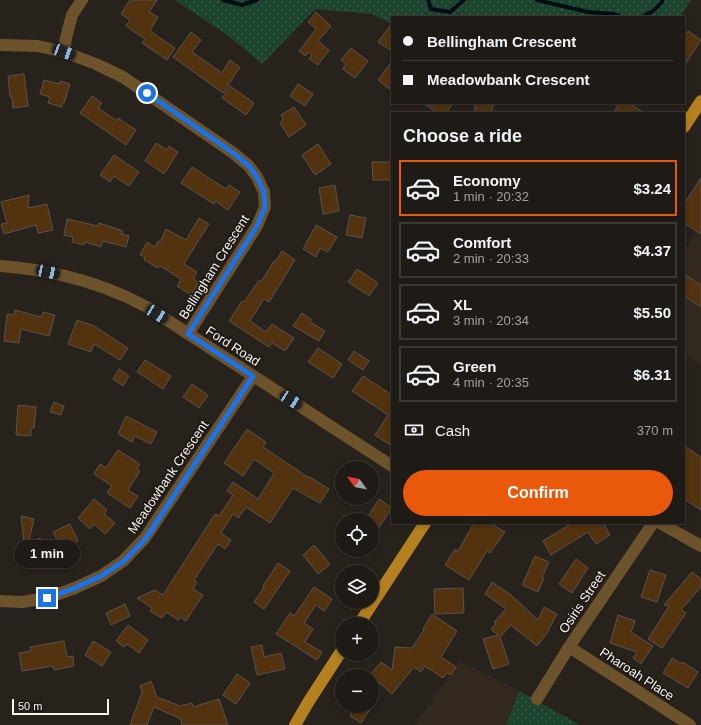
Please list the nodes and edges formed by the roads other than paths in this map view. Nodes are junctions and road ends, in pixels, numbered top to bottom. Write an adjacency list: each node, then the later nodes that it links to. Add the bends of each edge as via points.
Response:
1 (82, 0): 3 (street, via 72,15)
2 (0, 45): 3 (street, Bellingham Crescent, via 38,46)
3 (64, 52): 7 (street, Bellingham Crescent, via 123,77 232,152 249,166 264,192 265,207 257,226)
4 (701, 101): 5 (main road)
5 (685, 125)
6 (0, 266): 7 (street, Ford Road, via 37,270 93,284 146,307)
7 (188, 334): 8 (street, Ford Road)
8 (253, 376): 9 (street, Ford Road); 14 (street, Meadowbank Crescent, via 146,538 124,561 101,576 47,598 22,602)
9 (391, 465)
10 (424, 524): 15 (main road)
11 (652, 524): 16 (street, Osiris Street)
12 (662, 524): 13 (street)
13 (701, 546)
14 (0, 601)
15 (364, 617)
16 (569, 647): 18 (street, Osiris Street); 20 (street, Pharoah Place)
17 (335, 661): 19 (main road)
18 (537, 699)
19 (295, 725)
20 (690, 725)

